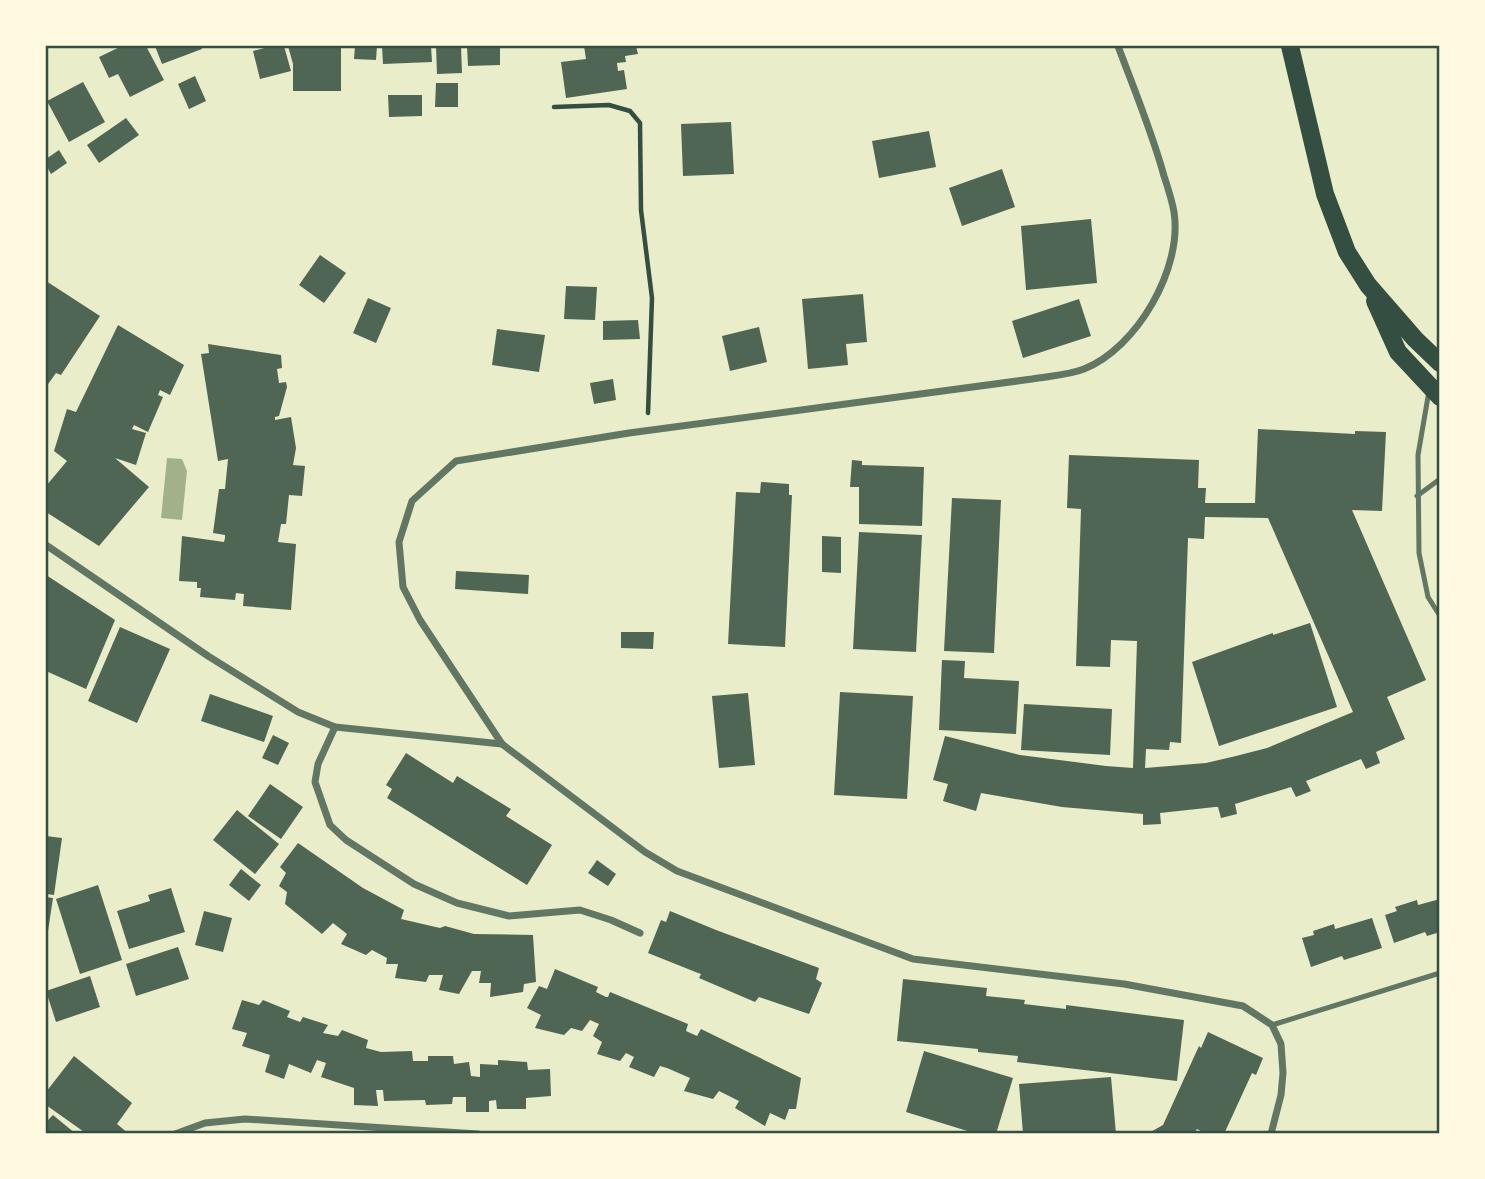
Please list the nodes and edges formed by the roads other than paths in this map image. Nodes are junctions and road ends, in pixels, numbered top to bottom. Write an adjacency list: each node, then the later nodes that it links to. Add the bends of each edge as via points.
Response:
1 (1118, 46): 11 (street, via 1157,150 1174,213 1175,246 1156,298 1111,355 1083,370 1032,379 647,430 456,461 412,501 399,542 403,587)
2 (1290, 46): 3 (main road, via 1325,194 1347,252)
3 (1368, 285): 4 (main road); 5 (main road, via 1398,352)
4 (1440, 363)
5 (1435, 393): 7 (lane, via 1418,455)
6 (1440, 479): 7 (lane)
7 (1417, 497): 9 (lane, via 1419,553 1427,597)
8 (46, 545): 10 (street, via 208,656 298,712)
9 (1440, 616)
10 (335, 727): 11 (street); 12 (street, via 315,782 330,825 346,840 414,884 457,903 509,916 580,910)
11 (502, 744): 14 (street, via 677,871 913,959 1124,984 1243,1006)
12 (640, 933)
13 (1440, 973): 14 (lane)
14 (1272, 1025): 17 (street, via 1281,1044 1283,1073)
15 (175, 1133): 16 (street, via 205,1123 245,1119)
16 (478, 1133)
17 (1271, 1133)

